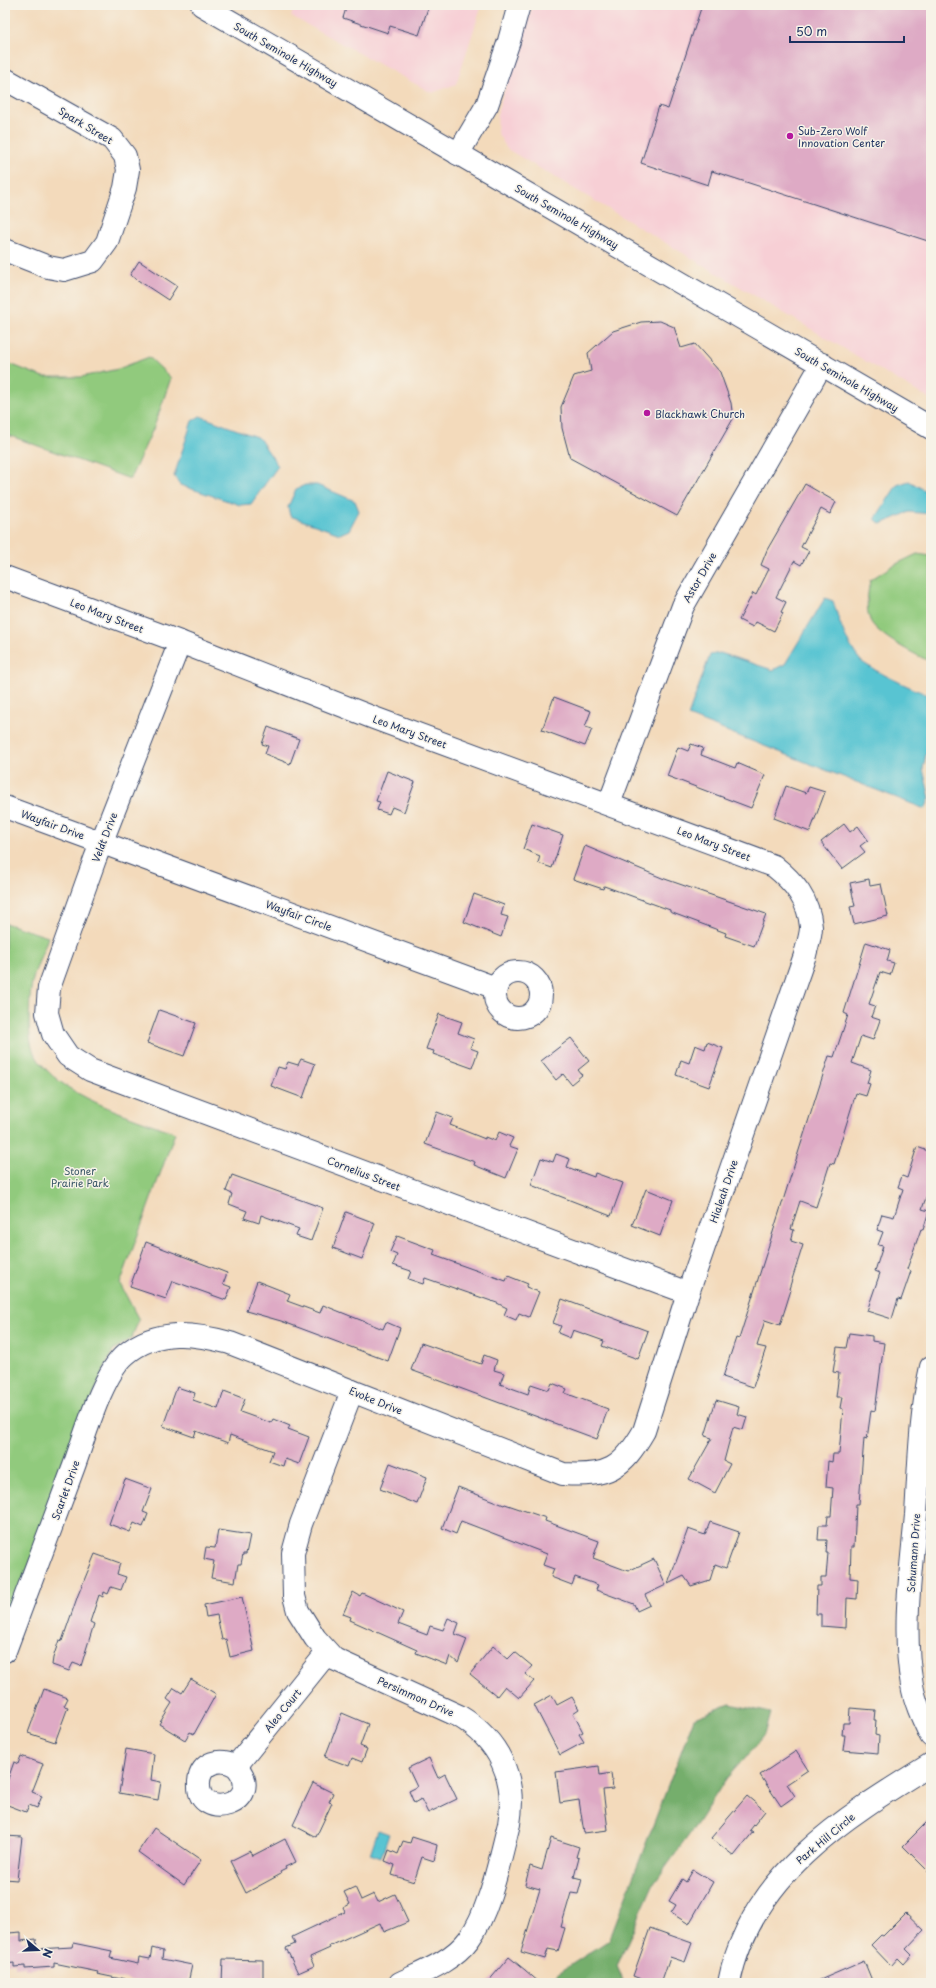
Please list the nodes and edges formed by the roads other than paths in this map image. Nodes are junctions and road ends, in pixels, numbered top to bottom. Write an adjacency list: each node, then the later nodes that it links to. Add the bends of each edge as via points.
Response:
1 (202, 5): 4 (street, South Seminole Highway)
2 (519, 5): 4 (street, via 487,106)
3 (5, 79): 5 (street, Spark Street, via 112,139 125,156 128,170 125,188 107,242 93,261 64,270 48,267)
4 (458, 154): 6 (street, South Seminole Highway)
5 (5, 250)
6 (822, 364): 7 (street, South Seminole Highway); 10 (street, Astor Drive, via 682,606)
7 (931, 428)
8 (5, 577): 9 (street, Leo Mary Street)
9 (180, 642): 10 (street, Leo Mary Street, via 374,718); 12 (street, Veldt Drive)
10 (609, 804): 13 (street, Leo Mary Street, via 774,866 790,878)
11 (5, 807): 12 (street, Wayfair Drive)
12 (102, 842): 14 (street, Wayfair Circle); 15 (street, Veldt Drive, via 49,988 47,1014)
13 (804, 898): 16 (street, Hialeah Drive, via 811,928 805,955)
14 (496, 988)
15 (53, 1034): 16 (street, Cornelius Street, via 68,1056 90,1070)
16 (688, 1293): 20 (street, Hialeah Drive, via 644,1431 622,1462)
17 (144, 1343): 19 (street, Evoke Drive, via 165,1335 202,1335 230,1342); 21 (street, Scarlet Drive, via 126,1354 113,1368 103,1389)
18 (931, 1367): 23 (street, Schumann Drive, via 924,1406 908,1613 912,1686 919,1712)
19 (352, 1391): 20 (street, Evoke Drive, via 563,1474 587,1475); 22 (street, Persimmon Drive, via 301,1524 293,1553 294,1596 298,1611)
20 (607, 1471)
21 (5, 1651)
22 (327, 1653): 25 (street, Aleo Court); 26 (street, Persimmon Drive, via 351,1668 472,1724 492,1744 510,1783 509,1824 487,1901 469,1939 442,1962)
23 (931, 1736)
24 (931, 1764): 27 (street, Park Hill Circle, via 861,1808 817,1842 787,1872 766,1899 742,1941 734,1961)
25 (236, 1766)
26 (400, 1983)
27 (730, 1983)

